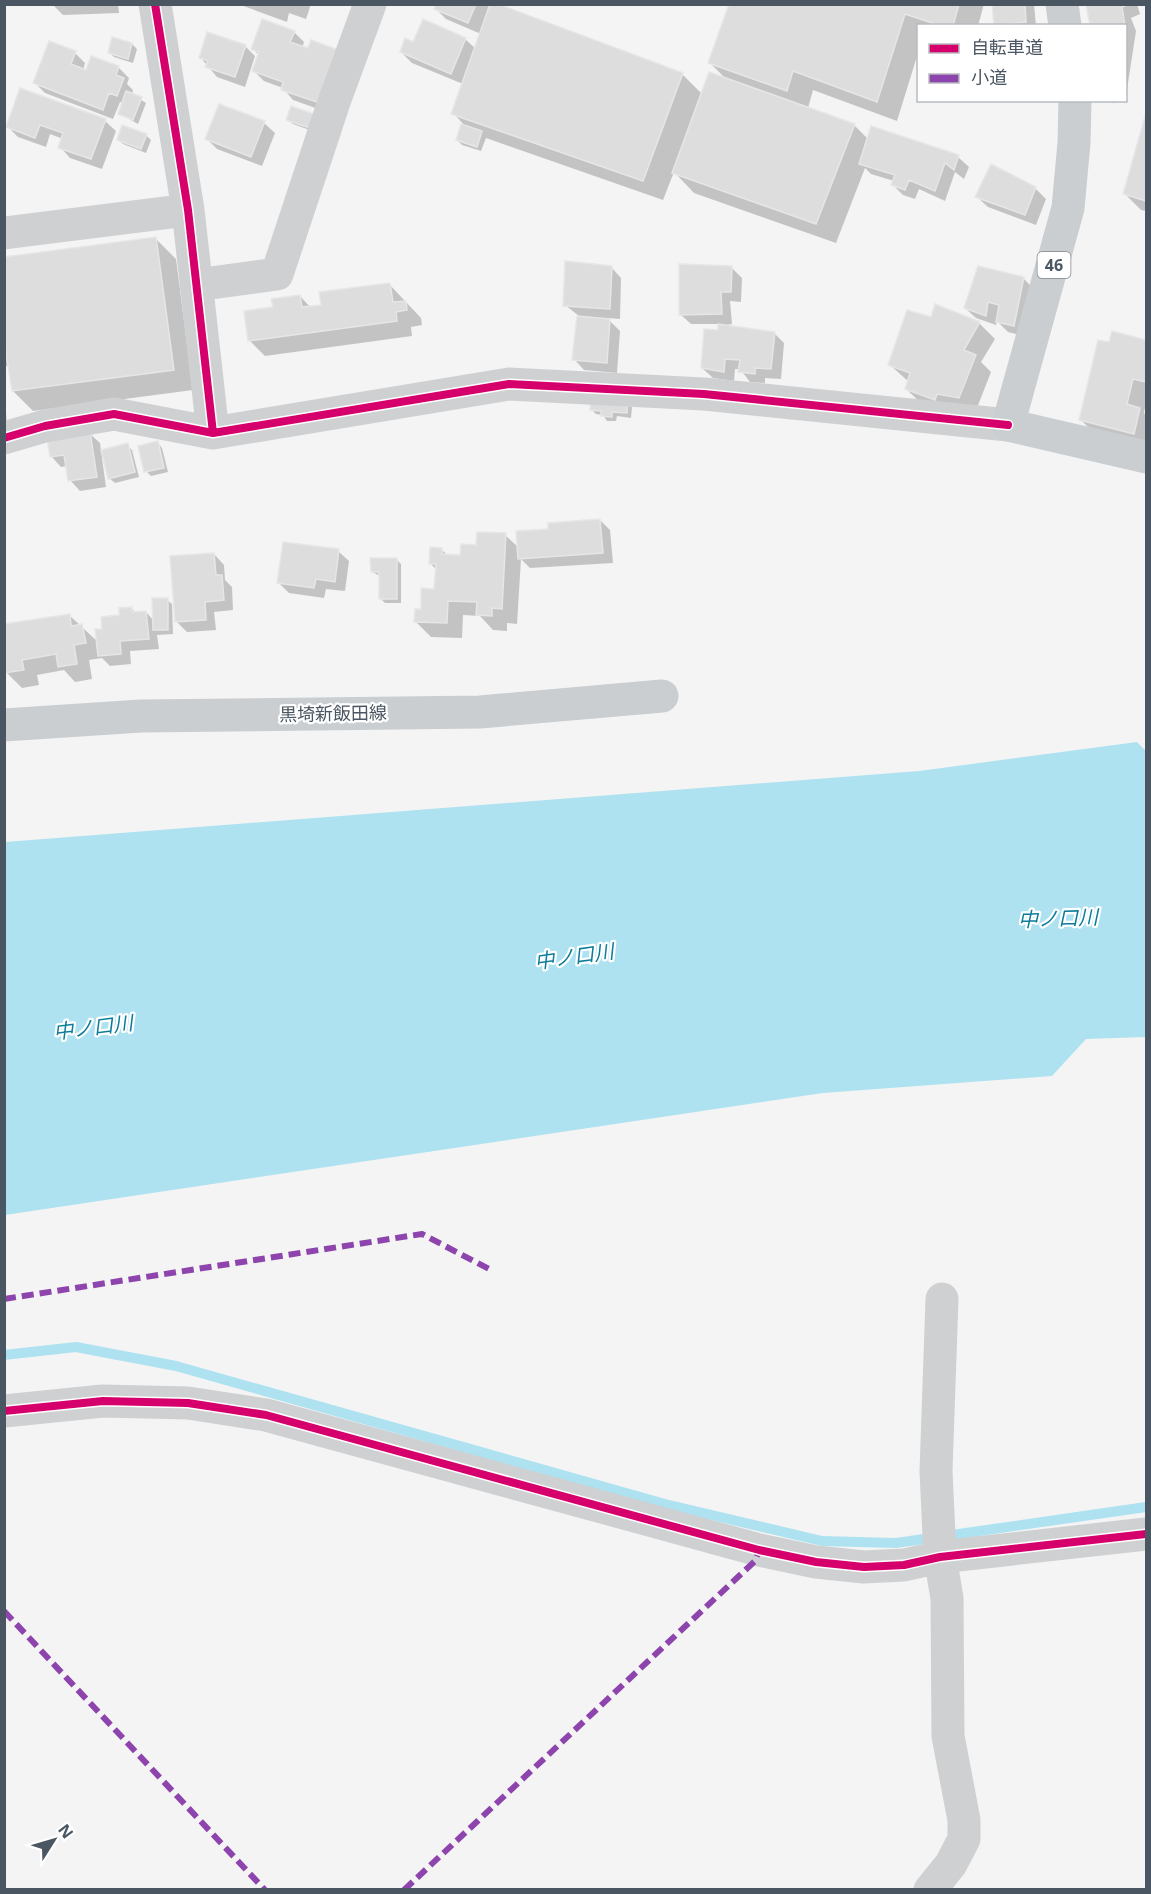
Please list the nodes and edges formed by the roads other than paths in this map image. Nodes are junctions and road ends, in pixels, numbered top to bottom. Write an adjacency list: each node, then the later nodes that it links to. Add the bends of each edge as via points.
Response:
1 (155, 4): 6 (street)
2 (370, 4): 8 (street, via 277,274)
3 (1062, 4): 4 (main road)
4 (1065, 24)
5 (1075, 102): 9 (main road, 46, via 1068,208)
6 (188, 210): 7 (street); 8 (street)
7 (4, 232)
8 (196, 285): 10 (street)
9 (1008, 425): 10 (street, via 704,394 509,384); 12 (main road)
10 (213, 432): 11 (street, via 114,414)
11 (4, 438)
12 (1146, 457)
13 (662, 696): 14 (main road, 黒埼新飯田線, via 480,712 141,716)
14 (4, 725)
15 (942, 1299): 18 (street, via 936,1471)
16 (4, 1411): 18 (street, via 103,1401 188,1403 266,1415 759,1550 864,1568)
17 (1146, 1534): 18 (street)
18 (940, 1557): 19 (street, via 947,1598 948,1736 964,1839 951,1864)
19 (930, 1890)

